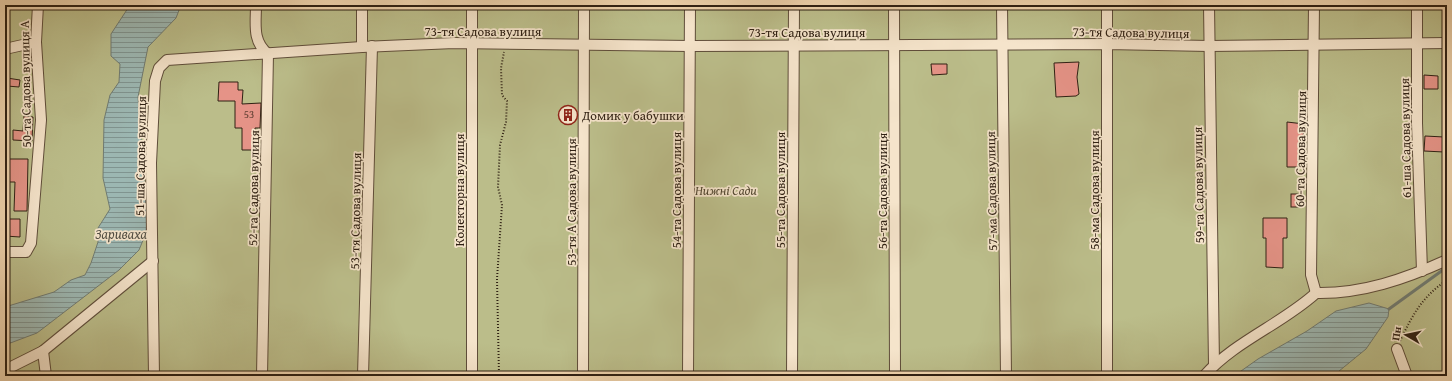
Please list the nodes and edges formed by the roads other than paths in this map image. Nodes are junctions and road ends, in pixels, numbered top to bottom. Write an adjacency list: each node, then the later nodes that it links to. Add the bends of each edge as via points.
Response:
1 (38, 5): 14 (street, 50-та Садова вулиця А)
2 (256, 5): 28 (street, via 257,38 261,48)
3 (362, 5): 23 (street, 53-тя Садова вулиця)
4 (472, 5): 15 (street, Колекторна вулиця)
5 (584, 5): 17 (street, 53-тя А Садова вулиця)
6 (690, 5): 24 (street, 54-та Садова вулиця)
7 (794, 5): 21 (street, 55-та Садова вулиця)
8 (894, 5): 18 (street, 56-та Садова вулиця)
9 (1002, 5): 22 (street, 57-ма Садова вулиця)
10 (1107, 5): 19 (street, 58-ма Садова вулиця)
11 (1209, 5): 25 (street, 59-та Садова вулиця)
12 (1314, 5): 26 (street, 60-та Садова вулиця)
13 (1417, 5): 20 (street, 61-ша Садова вулиця)
14 (36, 42): 27 (street); 30 (street, 50-та Садова вулиця А, via 41,120 30,243 29,249 21,252)
15 (472, 43): 17 (street, 73-тя Садова вулиця); 23 (street, 73-тя Садова вулиця); 43 (street, Колекторна вулиця)
16 (1447, 43): 20 (street, 73-тя Садова вулиця)
17 (584, 44): 24 (street, 73-тя Садова вулиця); 44 (street, 53-тя А Садова вулиця)
18 (894, 44): 21 (street, 73-тя Садова вулиця); 22 (street, 73-тя Садова вулиця); 47 (street, 56-та Садова вулиця)
19 (1107, 44): 22 (street, 73-тя Садова вулиця); 25 (street, 73-тя Садова вулиця); 49 (street, 58-ма Садова вулиця)
20 (1417, 44): 26 (street, 73-тя Садова вулиця); 33 (street, 61-ша Садова вулиця)
21 (794, 45): 24 (street, 73-тя Садова вулиця); 46 (street, 55-та Садова вулиця)
22 (1002, 45): 48 (street, 57-ма Садова вулиця)
23 (367, 46): 28 (street, 73-тя Садова вулиця); 42 (street, 53-тя Садова вулиця)
24 (690, 46): 45 (street, 54-та Садова вулиця)
25 (1209, 46): 26 (street, 73-тя Садова вулиця); 37 (street, 59-та Садова вулиця)
26 (1314, 46): 34 (street, 60-та Садова вулиця, via 1311,275)
27 (5, 49)
28 (268, 54): 29 (street, 73-тя Садова вулиця); 41 (street, 52-га Садова вулиця)
29 (167, 60): 32 (street, 51-ша Садова вулиця, via 159,68 155,81 151,163)
30 (5, 252)
31 (1447, 260): 33 (street)
32 (153, 261): 36 (street); 40 (street, 51-ша Садова вулиця)
33 (1422, 271): 34 (street, via 1395,282 1338,294)
34 (1316, 293): 37 (street, via 1299,308)
35 (1397, 349): 51 (street)
36 (43, 351): 38 (street); 39 (street)
37 (1214, 365): 50 (street)
38 (5, 370)
39 (46, 376)
40 (154, 376)
41 (262, 376)
42 (364, 376)
43 (472, 376)
44 (583, 376)
45 (688, 376)
46 (792, 376)
47 (895, 376)
48 (1006, 376)
49 (1107, 376)
50 (1204, 376)
51 (1407, 376)

